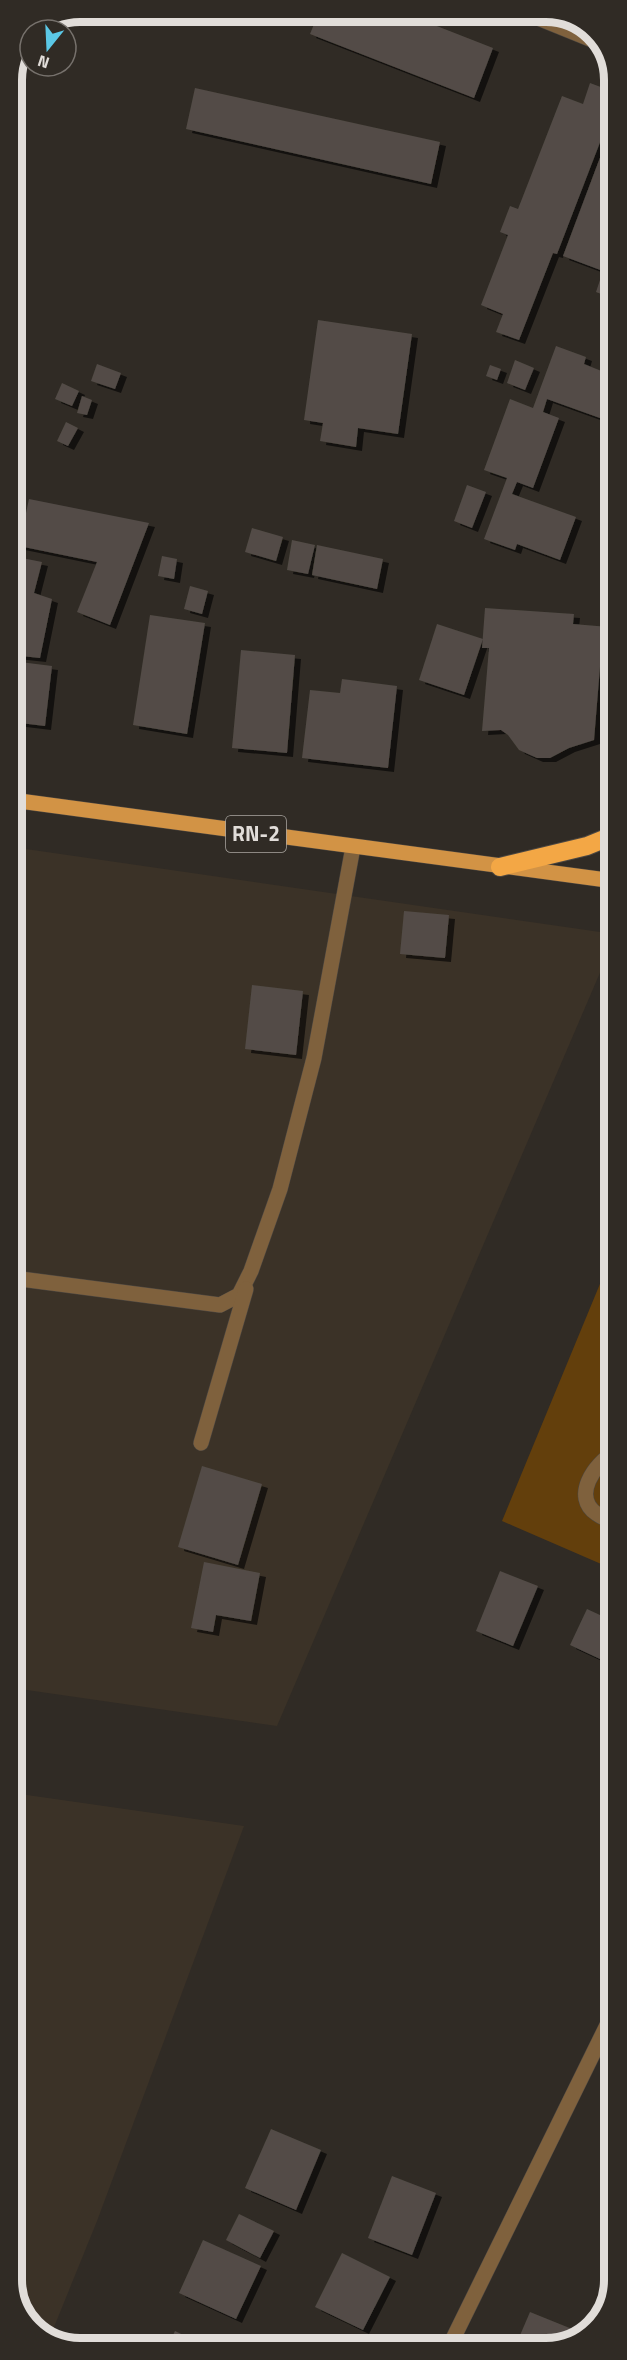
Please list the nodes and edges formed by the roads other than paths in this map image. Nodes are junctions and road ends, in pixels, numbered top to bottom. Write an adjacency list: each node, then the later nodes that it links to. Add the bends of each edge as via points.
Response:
1 (553, 23): 2 (street)
2 (584, 36)
3 (22, 801): 5 (main road, RN-2)
4 (604, 839): 6 (highway)
5 (353, 847): 6 (main road, RN-2); 8 (street, via 314,1058 280,1189)
6 (500, 867): 7 (main road, RN-2)
7 (604, 880)
8 (251, 1271): 9 (street, via 239,1295 220,1305); 10 (street)
9 (22, 1279)
10 (201, 1443)
11 (604, 1460): 12 (street, via 587,1482 586,1500 595,1514)
12 (604, 1518)
13 (604, 2031): 14 (street)
14 (454, 2338)

